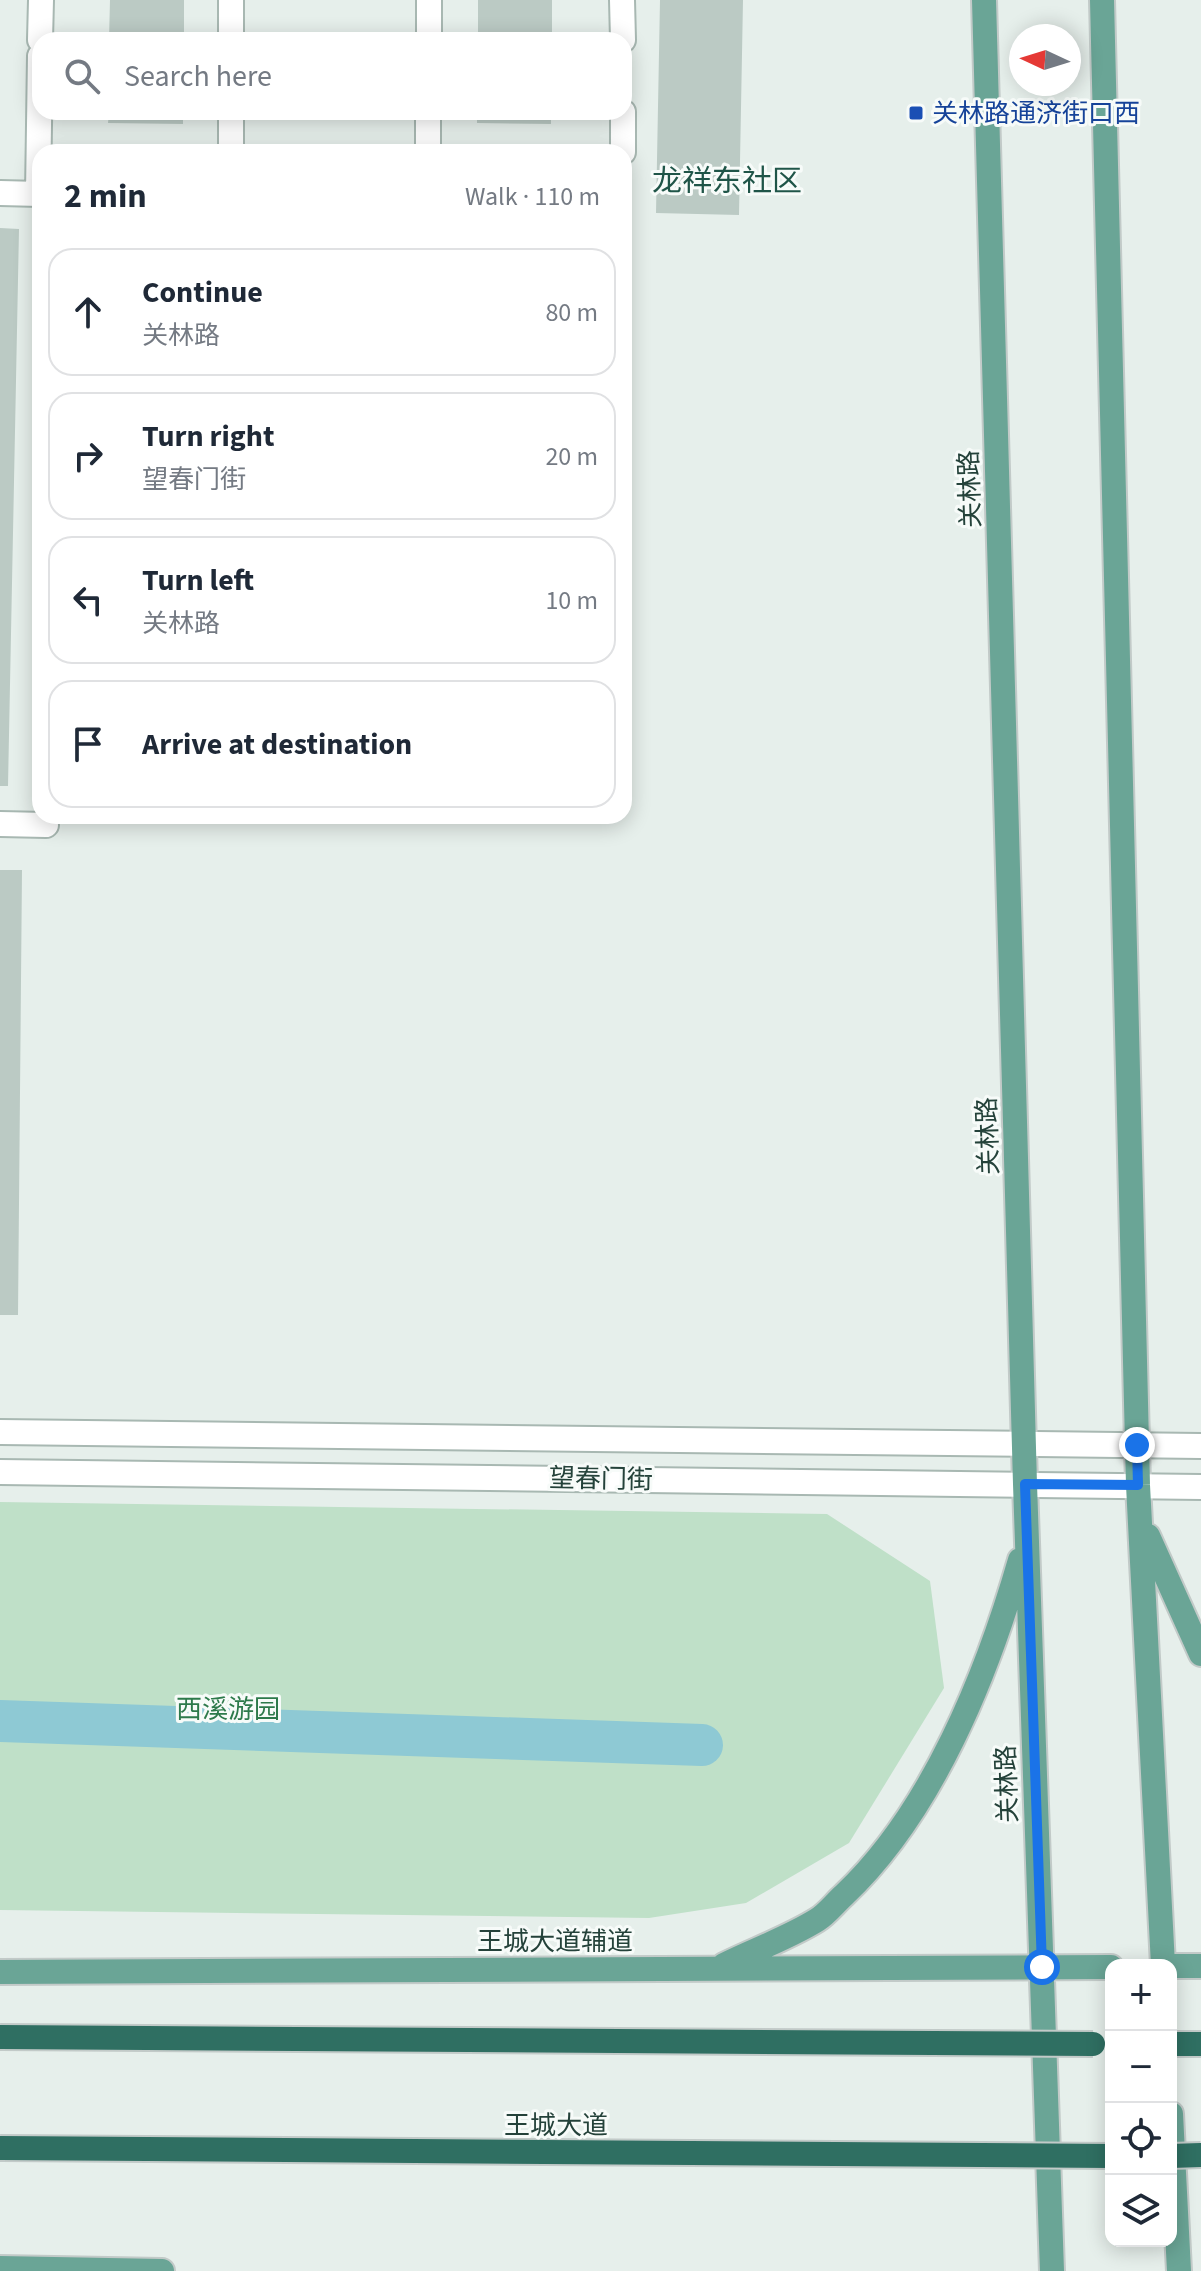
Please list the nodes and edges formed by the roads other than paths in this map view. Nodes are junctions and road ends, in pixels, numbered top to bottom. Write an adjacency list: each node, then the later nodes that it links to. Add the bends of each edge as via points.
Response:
1 (41, 0): 7 (street)
2 (231, 0): 8 (street)
3 (429, 0): 9 (street)
4 (622, 0): 10 (street)
5 (984, 0): 24 (main road, 关林路)
6 (1102, 0): 25 (main road)
7 (40, 32)
8 (231, 32)
9 (429, 32)
10 (623, 32)
11 (40, 120): 15 (street)
12 (231, 120): 16 (street)
13 (428, 120): 17 (street)
14 (623, 120): 18 (street)
15 (39, 144)
16 (231, 144)
17 (428, 144)
18 (623, 144)
19 (0, 193): 20 (street)
20 (32, 194)
21 (0, 824): 22 (street)
22 (46, 825)
23 (0, 1432): 24 (street, 望春门街)
24 (1024, 1444): 25 (street, 望春门街); 28 (main road, 关林路)
25 (1137, 1445): 26 (street, 望春门街); 29 (main road)
26 (1201, 1446)
27 (0, 1472): 28 (street, 望春门街)
28 (1025, 1484): 29 (street, 望春门街); 32 (main road, 关林路)
29 (1138, 1485): 30 (street, 望春门街); 31 (main road)
30 (1201, 1487)
31 (1141, 1520): 33 (main road); 34 (main road)
32 (1027, 1538): 37 (main road, 关林路); 39 (main road, via 1006,1610 921,1801 869,1871 818,1919)
33 (1201, 1654)
34 (1163, 1959)
35 (1177, 1966): 36 (main road)
36 (1201, 1966)
37 (1042, 1967): 38 (main road, 王城大道辅道); 39 (main road, 王城大道辅道); 52 (main road, 关林路)
38 (1105, 1967)
39 (715, 1969): 40 (main road, 王城大道辅道)
40 (0, 1972)
41 (0, 2037): 42 (highway, bridge)
42 (1105, 2044)
43 (1177, 2044): 44 (highway)
44 (1201, 2044)
45 (0, 2148): 47 (highway, 王城大道, bridge)
46 (1201, 2155): 48 (highway, bridge)
47 (1105, 2156)
48 (1177, 2156)
49 (1174, 2175): 53 (main road)
50 (0, 2268): 51 (main road)
51 (162, 2271)
52 (1052, 2271)
53 (1179, 2271)

